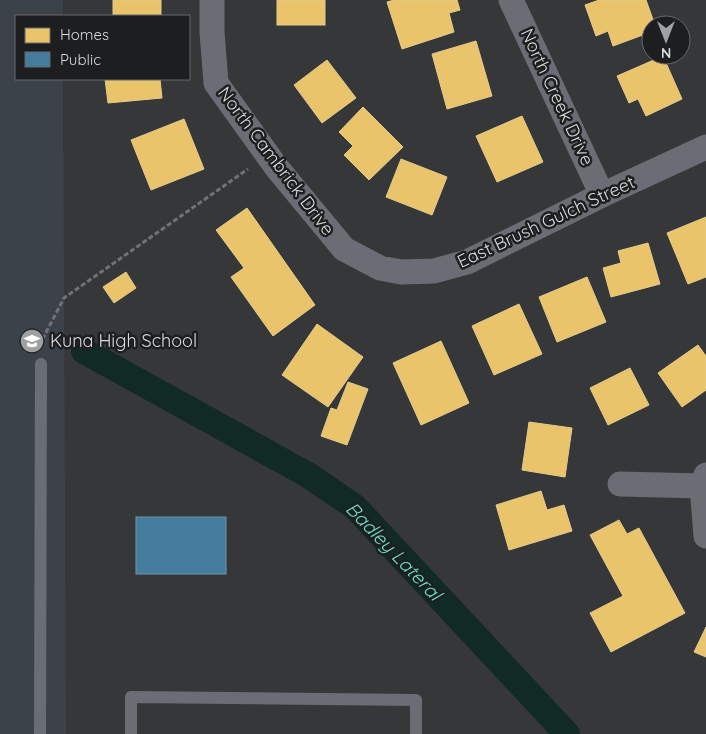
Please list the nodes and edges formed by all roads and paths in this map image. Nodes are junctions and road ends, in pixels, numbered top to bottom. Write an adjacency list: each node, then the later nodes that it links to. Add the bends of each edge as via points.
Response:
1 (212, 0): 6 (street, North Cambrick Drive, via 216,83 277,168 344,249)
2 (511, 0): 5 (street, North Creek Drive)
3 (706, 147): 5 (street, East Brush Gulch Street)
4 (250, 167): 7 (path, via 64,298)
5 (602, 195): 6 (street, East Brush Gulch Street, via 467,262 434,272)
6 (380, 268)
7 (38, 348)
8 (41, 364): 12 (lane)
9 (704, 480): 10 (street); 11 (street)
10 (620, 484)
11 (706, 536)
12 (40, 734)
13 (132, 734): 14 (lane, via 131,697 416,700)
14 (416, 734)

